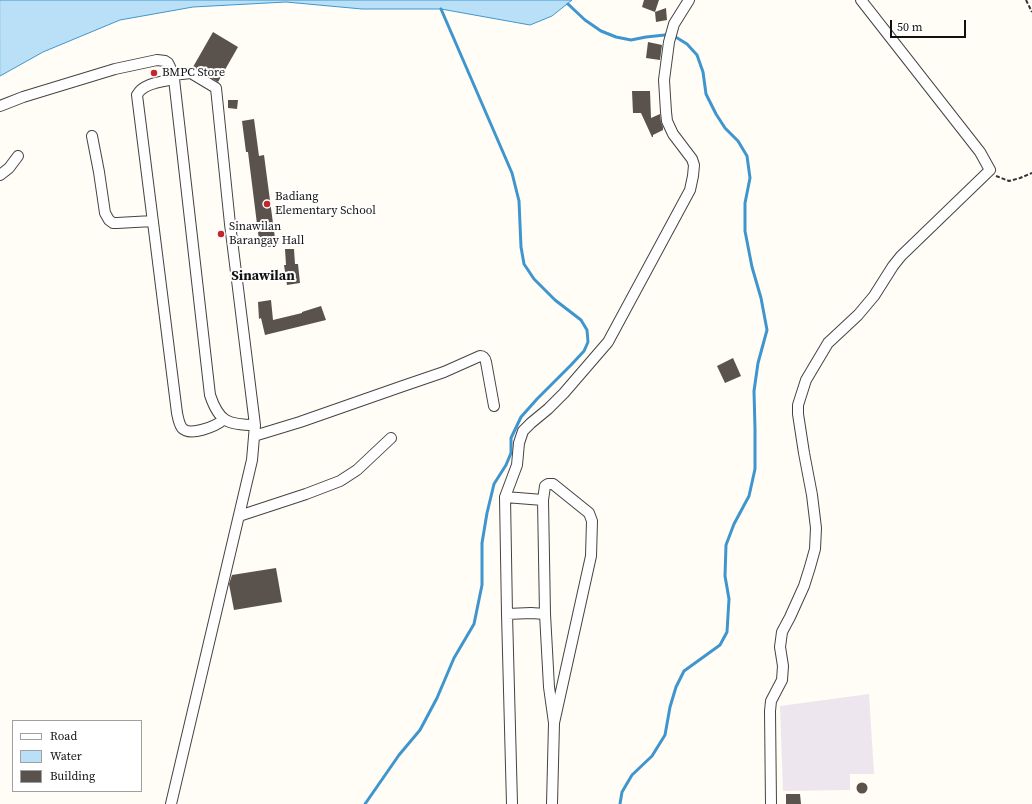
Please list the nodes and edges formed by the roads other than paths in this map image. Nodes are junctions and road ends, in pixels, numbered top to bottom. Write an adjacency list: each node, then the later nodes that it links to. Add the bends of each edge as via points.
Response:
1 (689, 0): 14 (street, via 674,24 664,80 667,121 694,165 690,190 608,342 564,393 523,431 517,465)
2 (861, 0): 23 (street, via 980,152 990,170 901,256 874,296 828,343 806,380 798,414 812,494 816,528 815,549 804,586 782,632 782,680 771,700 770,710)
3 (173, 77): 4 (street, via 168,63 157,60 115,69); 8 (street, via 144,87 137,95); 10 (street, via 210,395); 11 (street, via 191,73 216,88)
4 (0, 106)
5 (92, 136): 8 (street, via 105,213 109,220 113,223)
6 (18, 156): 7 (street)
7 (0, 175)
8 (153, 221): 10 (street, via 180,423 182,428 192,431 213,427)
9 (494, 406): 12 (street, via 486,362 480,356 444,372)
10 (223, 420): 11 (street, via 231,424)
11 (255, 425): 12 (street)
12 (254, 436): 16 (street, via 252,460)
13 (391, 438): 16 (street, via 357,470 340,481)
14 (505, 497): 15 (street); 17 (street)
15 (543, 500): 18 (street); 19 (street, via 545,486 553,484 589,513 592,521 591,556)
16 (239, 516): 20 (street)
17 (507, 614): 18 (street); 21 (street)
18 (545, 614): 19 (street, via 549,687)
19 (554, 723): 22 (street)
20 (171, 804)
21 (512, 804)
22 (552, 804)
23 (771, 804)

